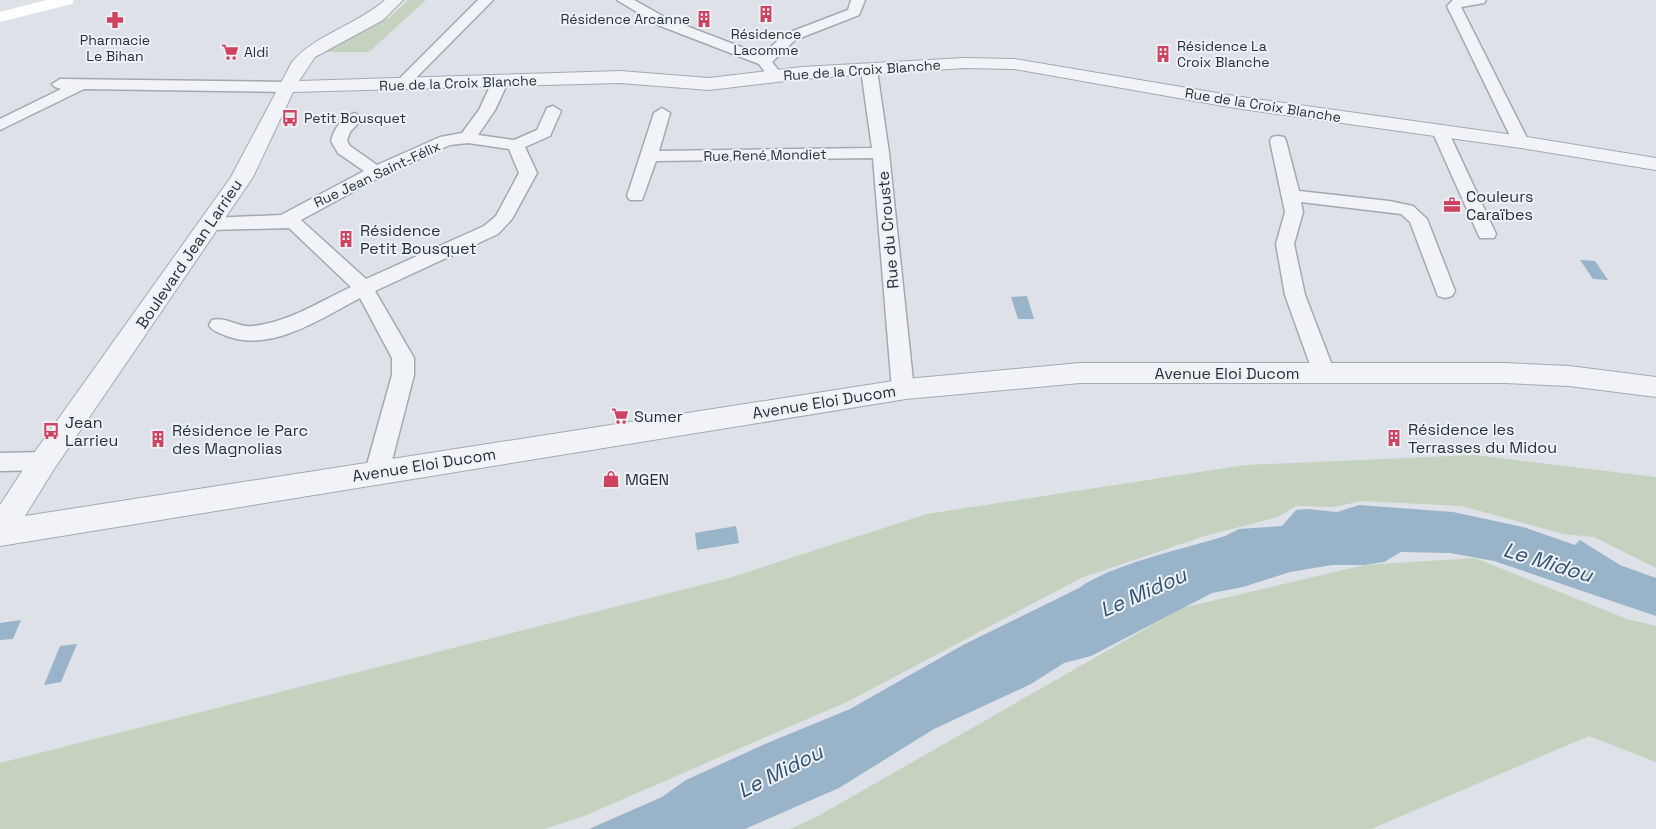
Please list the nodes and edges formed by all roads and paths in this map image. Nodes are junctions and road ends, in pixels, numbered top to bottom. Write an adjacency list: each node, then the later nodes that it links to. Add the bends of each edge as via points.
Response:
1 (41, 0): 9 (main road)
2 (66, 0): 10 (main road)
3 (395, 0): 17 (street, Boulevard Jean Larrieu, via 377,16 310,52)
4 (486, 0): 16 (street)
5 (624, 0): 11 (street, via 663,22)
6 (858, 0): 11 (street, via 854,12 790,37)
7 (1479, 0): 8 (street)
8 (1449, 3): 25 (street)
9 (0, 11)
10 (0, 17)
11 (769, 68): 12 (street, Rue de la Croix Blanche); 13 (street, Rue de la Croix Blanche, via 709,84 620,77)
12 (869, 70): 22 (street, Rue de la Croix Blanche, via 964,63 1014,64 1234,102); 27 (street, Rue du Crouste)
13 (500, 82): 16 (street, Rue de la Croix Blanche); 23 (street, via 487,110)
14 (60, 84): 15 (street, Rue de la Croix Blanche)
15 (82, 84): 17 (street, Rue de la Croix Blanche); 21 (street)
16 (402, 84): 17 (street, Rue de la Croix Blanche)
17 (287, 87): 34 (street, Boulevard Jean Larrieu, via 242,177)
18 (552, 111): 26 (street, via 544,133)
19 (662, 113): 28 (street)
20 (355, 118): 30 (street, via 342,131 339,141 344,149)
21 (0, 125)
22 (1440, 131): 25 (street, Rue de la Croix Blanche); 35 (street)
23 (468, 137): 26 (street, via 475,141); 30 (street, Rue Jean Saint-Félix, via 446,141)
24 (1278, 141): 32 (street)
25 (1521, 142): 29 (street, Rue de la Croix Blanche)
26 (516, 145): 36 (street, via 528,173 503,219 491,230)
27 (881, 154): 28 (street, Rue René Mondiet); 41 (street, Rue du Crouste)
28 (648, 156): 31 (street)
29 (1656, 164)
30 (376, 172): 33 (street, Rue Jean Saint-Félix)
31 (636, 196)
32 (1291, 196): 37 (street, via 1407,210 1418,219); 39 (street, via 1294,212 1285,244 1295,295)
33 (285, 220): 34 (street); 36 (street, via 296,224)
34 (211, 224): 42 (street, Boulevard Jean Larrieu)
35 (1487, 234)
36 (364, 288): 38 (street, via 287,327 270,332 239,332); 44 (street, via 404,358 403,375 381,452)
37 (1445, 290)
38 (218, 324)
39 (1324, 373): 40 (street, Avenue Eloi Ducom, via 1498,373 1568,376); 41 (street, Avenue Eloi Ducom, via 1080,373)
40 (1656, 387)
41 (903, 390): 44 (street, Avenue Eloi Ducom)
42 (44, 461): 43 (street); 45 (street, Boulevard Jean Larrieu)
43 (0, 462)
44 (379, 473): 45 (street, Avenue Eloi Ducom)
45 (0, 532)

